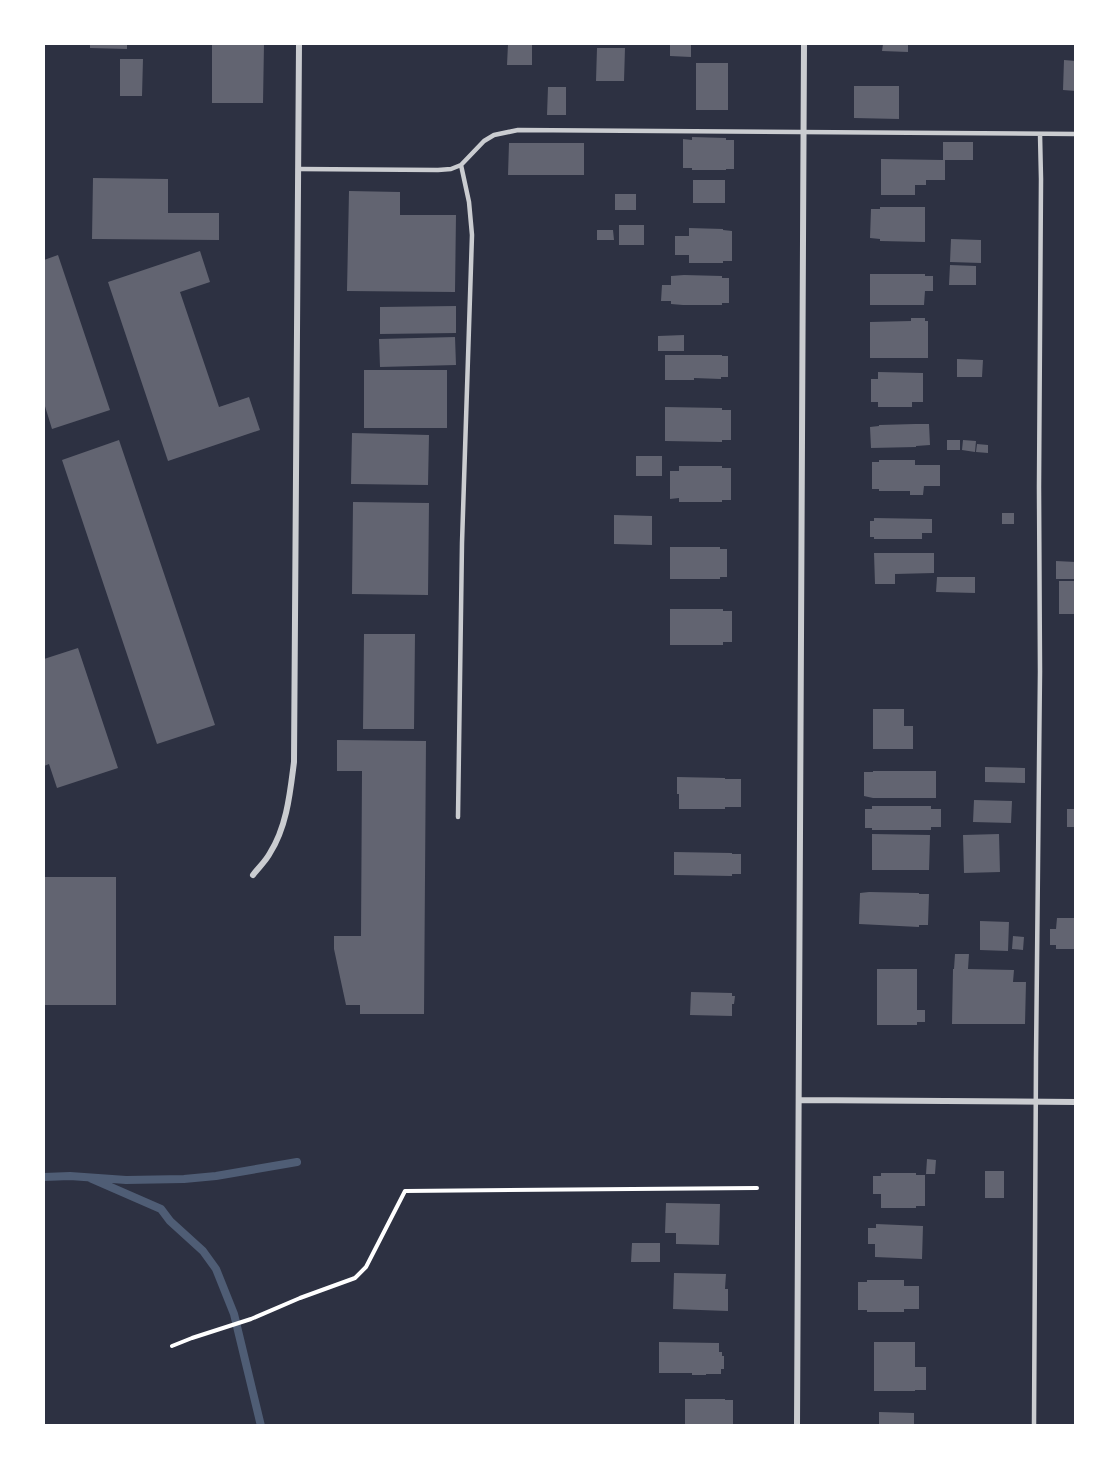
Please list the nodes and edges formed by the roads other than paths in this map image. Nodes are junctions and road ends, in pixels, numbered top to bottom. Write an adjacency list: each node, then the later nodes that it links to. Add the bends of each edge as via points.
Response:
1 (299, 44): 7 (street)
2 (804, 44): 3 (street)
3 (803, 132): 4 (lane); 6 (lane, via 518,130 484,141); 10 (street)
4 (1040, 134): 5 (lane); 11 (lane)
5 (1076, 134)
6 (461, 165): 7 (lane, via 438,170); 8 (lane, via 472,236)
7 (298, 169): 9 (street, via 294,762 281,830)
8 (458, 817)
9 (253, 875)
10 (800, 1100): 11 (street); 13 (street)
11 (1036, 1102): 12 (street); 14 (lane)
12 (1076, 1102)
13 (797, 1425)
14 (1034, 1425)

